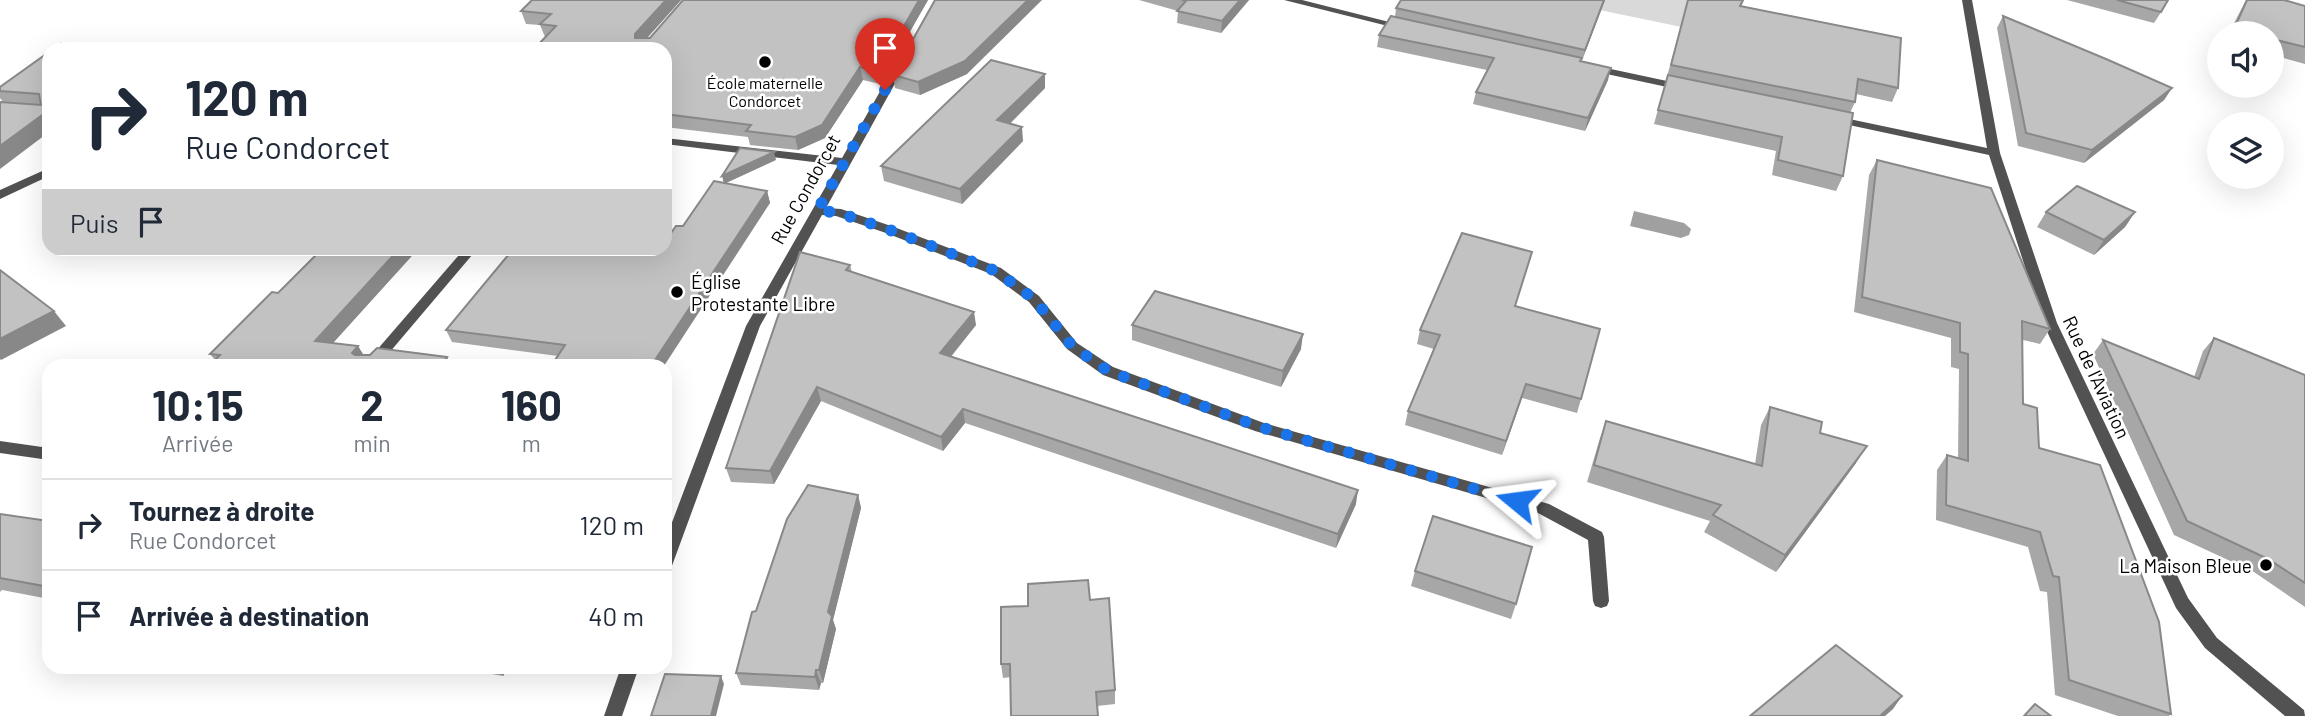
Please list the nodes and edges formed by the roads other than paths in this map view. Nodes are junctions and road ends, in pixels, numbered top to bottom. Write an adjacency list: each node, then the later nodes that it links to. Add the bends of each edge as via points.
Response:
1 (1289, 0): 3 (street)
2 (1967, 0): 9 (street, Rue de l'Aviation)
3 (1418, 30)
4 (912, 43): 10 (street, Rue Condorcet)
5 (1575, 64): 6 (street)
6 (1695, 90)
7 (1827, 118): 9 (street)
8 (672, 142): 10 (street)
9 (1994, 153): 22 (street, Rue de l'Aviation, via 2050,323 2182,603 2211,643)
10 (844, 162): 13 (street, Rue Condorcet)
11 (42, 175): 12 (street)
12 (0, 195)
13 (817, 211): 18 (street, Rue Condorcet, via 752,326); 19 (street, via 836,212 890,230 996,271 1034,299 1072,346 1108,371 1260,427 1543,509 1596,537)
14 (465, 256): 15 (street)
15 (376, 359)
16 (0, 447): 17 (street)
17 (42, 453)
18 (672, 540)
19 (1601, 601)
20 (628, 674): 21 (street)
21 (613, 716)
22 (2298, 716)

